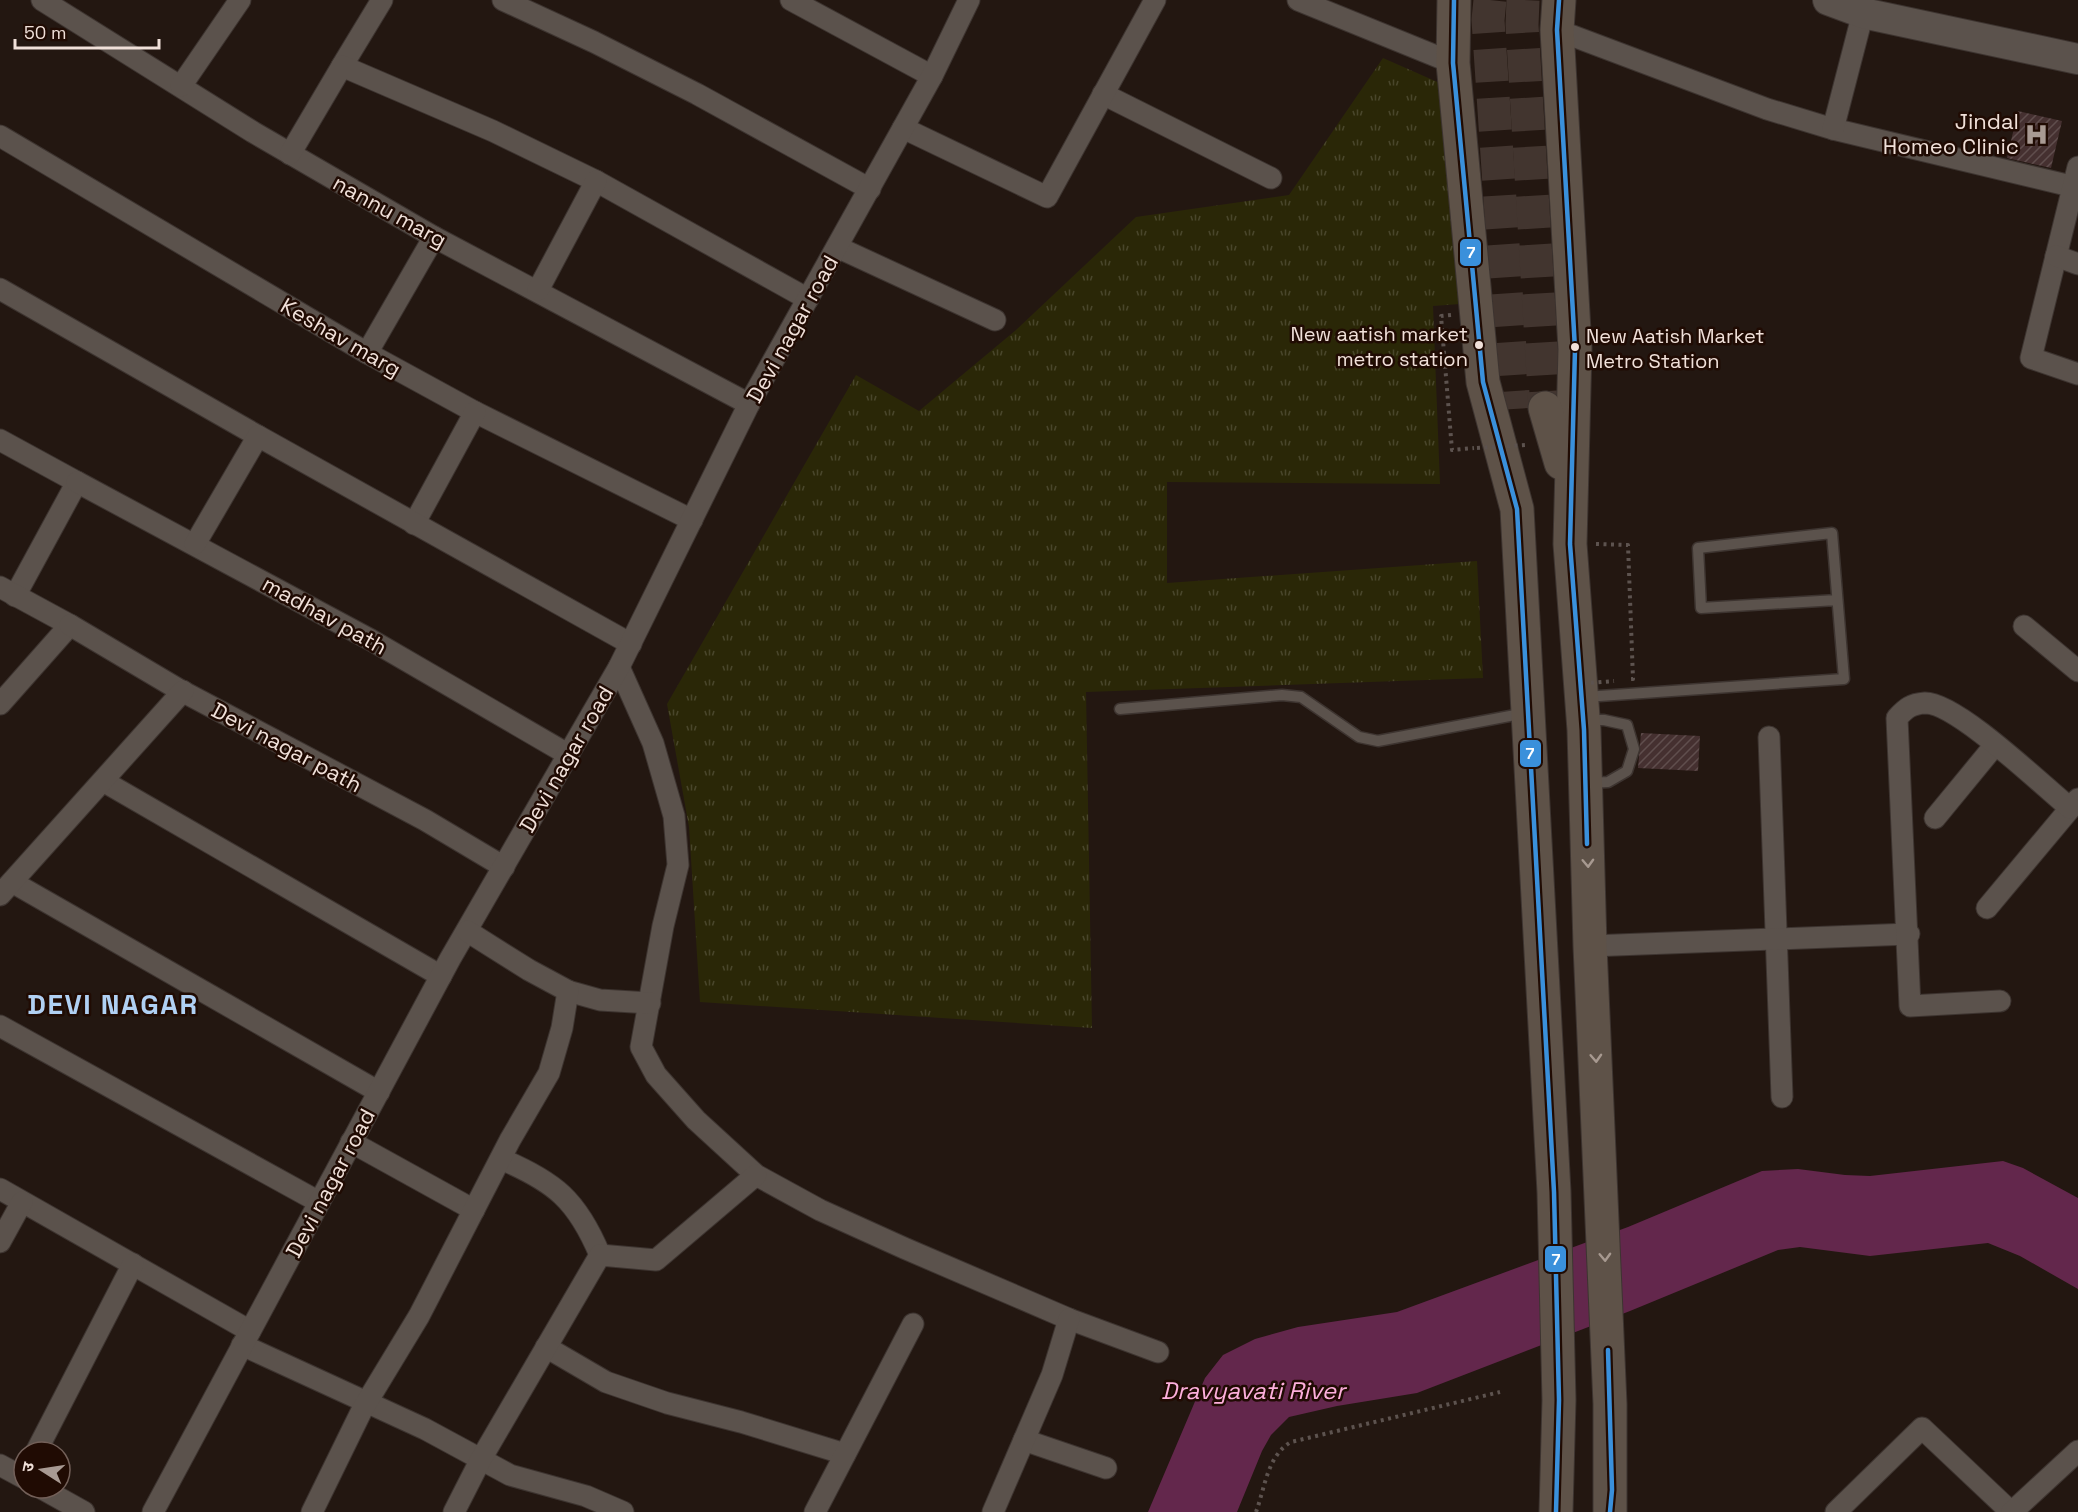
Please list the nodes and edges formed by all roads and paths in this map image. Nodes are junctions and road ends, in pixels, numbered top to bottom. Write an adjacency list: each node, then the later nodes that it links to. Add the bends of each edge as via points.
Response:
1 (42, 0): 18 (street, nannu marg)
2 (240, 0): 18 (street)
3 (382, 0): 16 (street)
4 (503, 0): 27 (street, via 687,89)
5 (790, 0): 17 (street)
6 (969, 0): 17 (street, Devi nagar road)
7 (1155, 0): 19 (street)
8 (1298, 0): 15 (street)
9 (1454, 0): 15 (main road)
10 (1584, 0): 13 (main road)
11 (1828, 0): 12 (street)
12 (1863, 13): 14 (street); 21 (street)
13 (1558, 19): 21 (street, via 1767,109); 45 (main road, via 1575,349)
14 (2078, 59)
15 (1453, 63): 35 (main road)
16 (342, 66): 23 (street); 26 (street, via 493,131)
17 (932, 76): 20 (street, Devi nagar road)
18 (181, 86): 23 (street, nannu marg)
19 (1103, 94): 20 (street, via 1047,197); 25 (street)
20 (903, 128): 27 (street, Devi nagar road)
21 (1833, 129): 24 (street)
22 (0, 136): 37 (street, Keshav marg)
23 (290, 154): 28 (street, nannu marg)
24 (2076, 177): 30 (street)
25 (1271, 178)
26 (596, 181): 33 (street); 34 (street)
27 (870, 189): 29 (street, Devi nagar road)
28 (434, 237): 33 (street, nannu marg); 37 (street)
29 (837, 247): 34 (street, Devi nagar road); 36 (street)
30 (2056, 256): 31 (street); 38 (street, via 2031,358)
31 (2078, 264)
32 (0, 289): 41 (street)
33 (538, 290): 39 (street, nannu marg)
34 (808, 299): 39 (street, Devi nagar road)
35 (1476, 311): 43 (path, bridge, via 1441,316 1452,450); 46 (main road, via 1483,382)
36 (995, 320)
37 (367, 353): 40 (street, Keshav marg)
38 (2078, 374)
39 (749, 404): 47 (street, Devi nagar road)
40 (475, 412): 47 (street, Keshav marg); 48 (street)
41 (258, 436): 48 (street); 49 (street)
42 (0, 440): 44 (street, madhav path)
43 (1526, 445)
44 (77, 482): 49 (street, madhav path); 51 (street)
45 (1569, 491): 46 (main road, via 1529,408); 50 (main road)
46 (1517, 509): 62 (main road)
47 (692, 520): 55 (street, Devi nagar road)
48 (414, 524): 55 (street)
49 (195, 544): 65 (street, madhav path)
50 (1570, 544): 59 (main road); 59 (path, bridge, via 1628,544 1633,679 1614,681)
51 (7, 591): 53 (street, Devi nagar path)
52 (1837, 600): 52 (lane, via 1832,533 1698,548 1701,608); 59 (lane, via 1844,679)
53 (70, 625): 58 (street, Devi nagar path); 60 (street)
54 (2024, 626): 57 (street)
55 (630, 644): 56 (street, Devi nagar road)
56 (619, 667): 65 (street, Devi nagar road); 80 (street, via 653,743 674,816 678,865)
57 (2078, 671)
58 (183, 691): 66 (street); 70 (street, Devi nagar path, via 425,820)
59 (1580, 701): 67 (main road); 67 (lane, via 1604,720 1627,725 1634,749 1627,771 1608,782)
60 (0, 704)
61 (1120, 709): 62 (lane, via 1282,695 1301,697 1341,726 1378,741)
62 (1529, 713): 116 (main road, via 1554,1192 1559,1400)
63 (1769, 737): 75 (street)
64 (1995, 745): 68 (street); 69 (street); 74 (street, via 1946,708 1926,703 1908,706 1897,718)
65 (569, 755): 70 (street, Devi nagar road)
66 (103, 781): 71 (street); 77 (street)
67 (1586, 784): 76 (main road, one-way to 76)
68 (2074, 804): 72 (street)
69 (1935, 818)
70 (504, 867): 73 (street, Devi nagar road)
71 (6, 889): 82 (street)
72 (1988, 908)
73 (467, 931): 77 (street, Devi nagar road); 78 (street)
74 (1909, 934): 75 (street); 79 (street, via 1910,1006)
75 (1776, 939): 76 (street); 83 (street)
76 (1590, 946): 117 (main road, one-way to 117, via 1610,1404)
77 (441, 976): 82 (street, Devi nagar road)
78 (568, 991): 80 (street, via 600,1000); 85 (street, via 549,1073)
79 (2001, 1001)
80 (650, 1003): 86 (street, via 641,1047 656,1075 696,1120)
81 (0, 1026): 89 (street)
82 (379, 1092): 84 (street, Devi nagar road)
83 (1782, 1097)
84 (351, 1142): 89 (street, Devi nagar road); 90 (street)
85 (501, 1159): 90 (street); 92 (street, via 554,1185 587,1224)
86 (756, 1175): 92 (street, via 656,1260); 94 (street, via 820,1210)
87 (0, 1189): 88 (street)
88 (22, 1202): 91 (street); 93 (street)
89 (319, 1203): 96 (street, Devi nagar road)
90 (474, 1210): 100 (street, via 420,1316)
91 (0, 1242)
92 (600, 1255): 97 (street)
93 (133, 1264): 96 (street); 101 (street)
94 (1069, 1319): 98 (street); 102 (street, via 1052,1375)
95 (913, 1324): 104 (street)
96 (246, 1338): 100 (street); 109 (street, Devi nagar road)
97 (546, 1347): 104 (street, via 616,1385); 105 (street)
98 (1158, 1352)
99 (1500, 1392): 115 (path, via 1291,1442 1276,1456)
100 (366, 1404): 105 (street); 110 (street)
101 (42, 1440)
102 (1024, 1440): 106 (street); 114 (street)
103 (2078, 1451): 119 (street)
104 (845, 1454): 113 (street)
105 (481, 1459): 111 (street); 112 (street, via 510,1475 586,1496)
106 (1106, 1468)
107 (63, 1500): 108 (street)
108 (84, 1512)
109 (153, 1512)
110 (312, 1512)
111 (454, 1512)
112 (623, 1512)
113 (815, 1512)
114 (993, 1512)
115 (1256, 1512)
116 (1556, 1512)
117 (1610, 1512)
118 (1836, 1512): 119 (street, via 1922,1428)
119 (2011, 1512)

